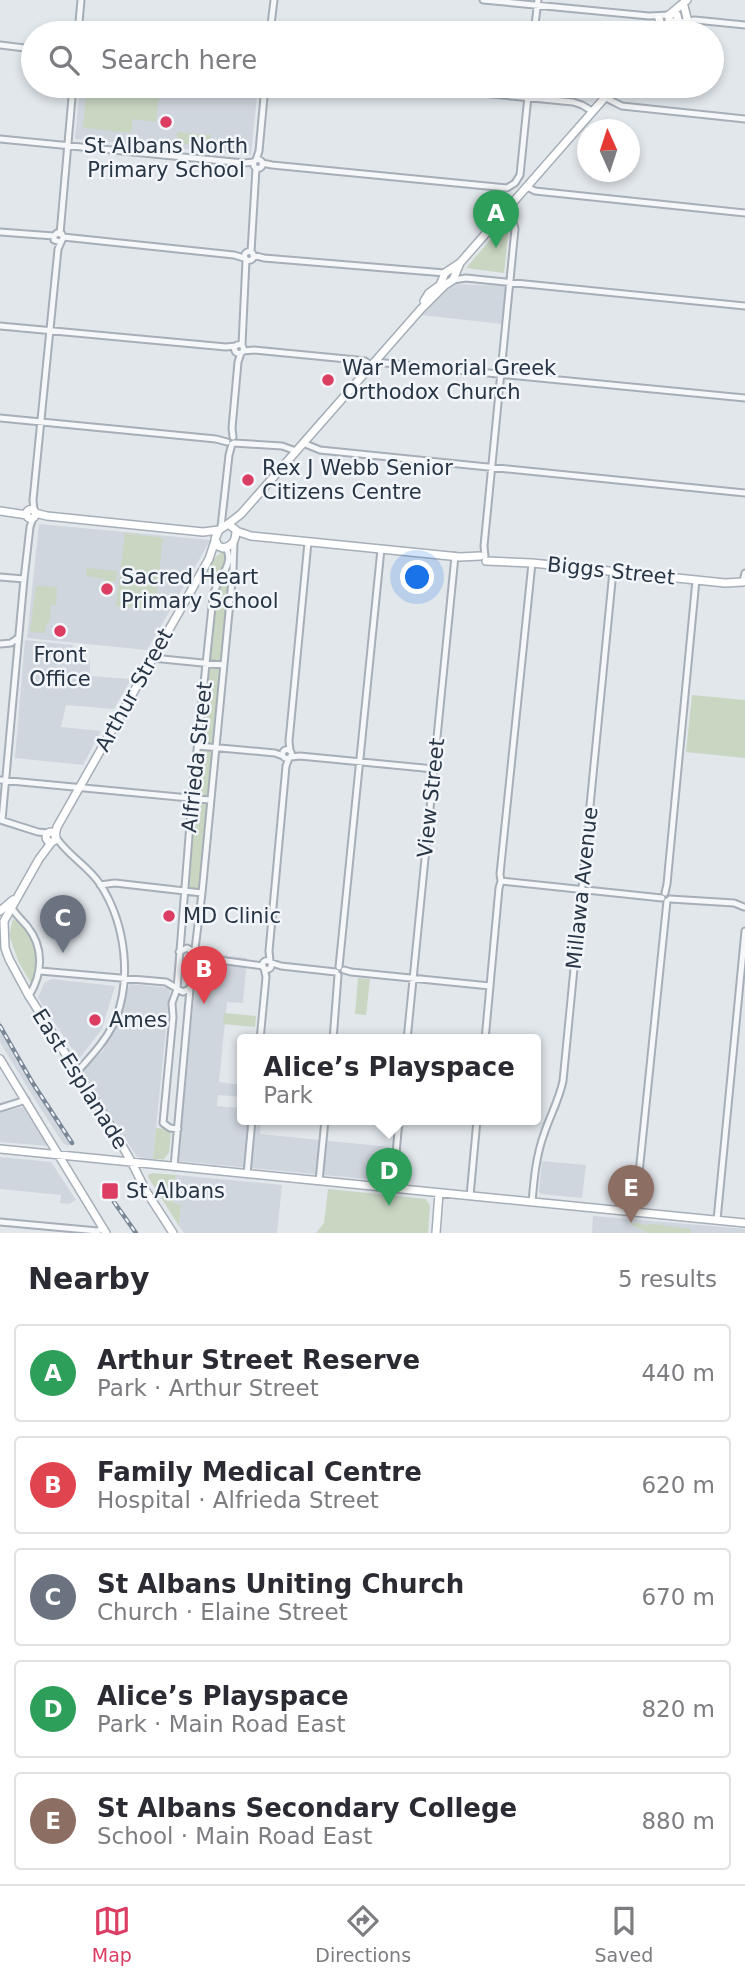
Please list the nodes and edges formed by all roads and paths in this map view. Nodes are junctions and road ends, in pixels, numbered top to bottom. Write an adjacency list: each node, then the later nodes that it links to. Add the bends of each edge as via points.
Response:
1 (81, 0): 10 (street)
2 (274, 0): 11 (street)
3 (483, 0): 5 (street)
4 (687, 2): 7 (street); 9 (street)
5 (537, 3): 6 (street); 12 (street)
6 (649, 16): 7 (street); 8 (street)
7 (673, 18): 8 (street); 9 (street); 13 (street)
8 (659, 19)
9 (691, 19): 14 (street)
10 (79, 21)
11 (271, 21)
12 (535, 21)
13 (671, 21)
14 (709, 21)
15 (724, 23): 16 (street)
16 (745, 25)
17 (0, 45): 18 (street)
18 (21, 48)
19 (72, 98): 28 (street)
20 (264, 98): 29 (street)
21 (528, 98): 29 (street, via 521,172 513,185 501,188)
22 (536, 98): 25 (street, via 578,103)
23 (603, 98): 25 (street)
24 (606, 98): 26 (street, via 622,106)
25 (592, 111): 30 (street)
26 (745, 119)
27 (0, 139): 28 (street)
28 (67, 146): 29 (street); 34 (street)
29 (258, 164): 35 (street)
30 (527, 187): 31 (street); 32 (street)
31 (506, 212): 36 (street); 37 (street, via 515,226)
32 (745, 213)
33 (0, 232): 34 (street)
34 (59, 238): 35 (street); 40 (street)
35 (249, 256): 36 (street); 41 (street)
36 (449, 277): 37 (street); 42 (street, via 429,293 421,309)
37 (510, 283): 38 (street); 43 (street)
38 (745, 306)
39 (0, 326): 40 (street)
40 (49, 331): 41 (street); 46 (street)
41 (239, 349): 42 (street); 47 (street)
42 (373, 364): 43 (street); 48 (street)
43 (500, 374): 44 (street); 50 (street)
44 (745, 398)
45 (0, 418): 46 (street)
46 (40, 421): 47 (street); 53 (street)
47 (230, 441): 49 (street); 55 (street)
48 (303, 443): 49 (street); 50 (street, via 320,450)
49 (296, 451): 54 (street)
50 (492, 466): 51 (street); 63 (street)
51 (743, 491)
52 (0, 511): 53 (street)
53 (31, 514): 56 (street); 68 (street)
54 (241, 514): 55 (street); 57 (street)
55 (224, 526): 56 (street); 57 (street); 58 (street, Arthur Street)
56 (203, 532): 58 (street)
57 (235, 536): 59 (street, Biggs Street); 60 (street, Arthur Street); 76 (street, Alfrieda Street)
58 (215, 540): 60 (street); 64 (street, Arthur Street)
59 (308, 542): 61 (street, Biggs Street); 79 (street)
60 (224, 548): 64 (street, Arthur Street); 75 (street, Alfrieda Street, via 229,561 214,591)
61 (381, 549): 62 (street, Biggs Street); 80 (street)
62 (455, 556): 63 (street, Biggs Street); 81 (street, View Street)
63 (483, 558): 65 (street, Biggs Street)
64 (209, 559): 74 (street, Arthur Street)
65 (532, 563): 66 (street, Biggs Street); 88 (street, via 500,874)
66 (613, 571): 69 (street, Biggs Street); 90 (street, Millawa Avenue)
67 (0, 577): 68 (street)
68 (24, 579): 71 (street)
69 (696, 580): 70 (street, Biggs Street); 94 (street)
70 (744, 582)
71 (18, 638): 72 (street); 73 (street)
72 (2, 644): 73 (street)
73 (17, 653): 82 (street)
74 (152, 658): 75 (street); 83 (street, Arthur Street)
75 (206, 664): 76 (street); 77 (street, Alfrieda Street)
76 (223, 665): 78 (street, Alfrieda Street)
77 (198, 746): 78 (street); 84 (street, Alfrieda Street)
78 (216, 748): 79 (street); 85 (street, Alfrieda Street)
79 (287, 754): 80 (street); 102 (street)
80 (360, 761): 81 (street); 104 (street)
81 (434, 769): 108 (street, View Street)
82 (3, 780): 83 (street); 86 (street)
83 (80, 788): 84 (street); 87 (street, Arthur Street)
84 (192, 799): 85 (street); 91 (street, Alfrieda Street)
85 (210, 800): 92 (street, Alfrieda Street)
86 (1, 820): 87 (street)
87 (50, 838): 89 (street, via 86,867); 93 (street)
88 (503, 881): 90 (street); 110 (street)
89 (100, 885): 91 (street); 107 (street, via 118,922)
90 (582, 889): 94 (street); 136 (street, Millawa Avenue, via 563,1081 543,1135)
91 (184, 891): 92 (street); 99 (street, Alfrieda Street)
92 (202, 893): 100 (street, Alfrieda Street)
93 (18, 896): 96 (street); 96 (street)
94 (666, 897): 95 (street); 137 (street)
95 (745, 906)
96 (4, 917): 98 (street, East Esplanade); 105 (street, via 19,918 27,927 37,943)
97 (745, 931): 138 (street)
98 (2, 937): 113 (street, East Esplanade)
99 (179, 952): 100 (street, via 187,948); 106 (street, Alfrieda Street)
100 (193, 952): 101 (street); 103 (street, Alfrieda Street)
101 (204, 958): 102 (street); 103 (street)
102 (267, 965): 104 (street); 114 (street)
103 (192, 968): 112 (street, Alfrieda Street)
104 (340, 970): 108 (street); 115 (street)
105 (40, 971): 107 (street); 113 (street, East Esplanade)
106 (177, 971): 109 (street); 111 (street, Alfrieda Street)
107 (124, 978): 109 (street); 119 (street, via 112,1027)
108 (413, 979): 110 (street); 116 (street, View Street)
109 (166, 982): 111 (street)
110 (490, 986): 117 (street)
111 (177, 989): 112 (street); 126 (street, Alfrieda Street, via 172,1003 163,1123)
112 (190, 989): 126 (street, Alfrieda Street)
113 (29, 996): 119 (street, East Esplanade)
114 (261, 1034)
115 (334, 1034)
116 (408, 1034)
117 (486, 1034)
118 (0, 1059): 120 (street)
119 (77, 1072): 129 (street, East Esplanade)
120 (26, 1100): 121 (street); 128 (street)
121 (0, 1108)
122 (252, 1125): 131 (street)
123 (325, 1125): 132 (street)
124 (399, 1125): 133 (street)
125 (477, 1125): 135 (street)
126 (178, 1129): 130 (street, Alfrieda Street)
127 (0, 1149): 128 (street)
128 (59, 1155): 129 (street); 141 (street)
129 (131, 1161): 130 (street); 142 (street, East Esplanade)
130 (174, 1167): 131 (street)
131 (247, 1174): 132 (street)
132 (319, 1181): 133 (street)
133 (393, 1188): 134 (street)
134 (439, 1192): 135 (street); 143 (street)
135 (470, 1196): 136 (street)
136 (532, 1202): 137 (street)
137 (635, 1212): 138 (street)
138 (717, 1220): 140 (street)
139 (0, 1222): 141 (street)
140 (745, 1223)
141 (104, 1231)
142 (173, 1233)
143 (436, 1233)

